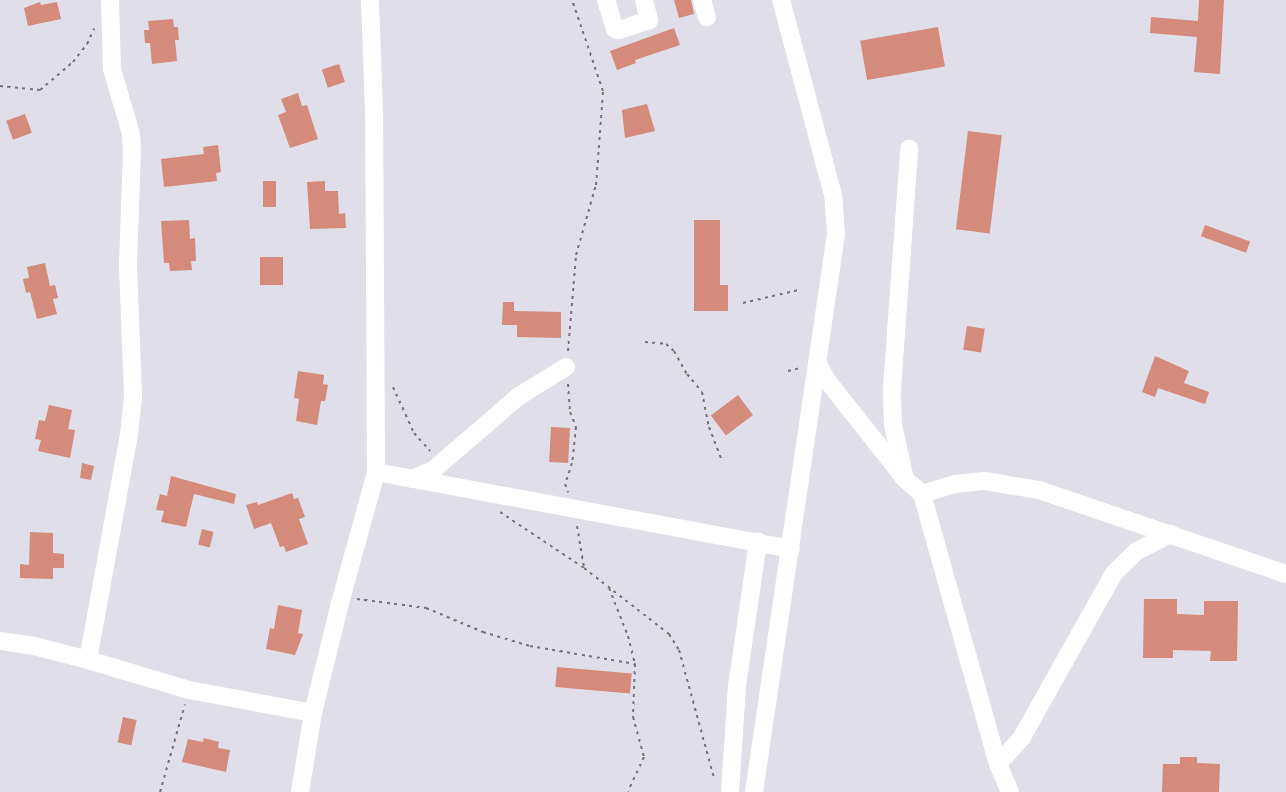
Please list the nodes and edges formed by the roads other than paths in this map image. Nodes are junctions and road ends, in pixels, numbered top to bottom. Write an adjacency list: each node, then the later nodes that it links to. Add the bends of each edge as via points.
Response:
1 (370, 0): 9 (street)
2 (606, 0): 3 (street, via 615,29 619,30 648,20)
3 (644, 0)
4 (781, 0): 7 (street, via 836,214)
5 (110, 8): 18 (street, via 112,69 132,149 128,265 133,396)
6 (909, 149): 11 (street, via 892,389 893,425)
7 (818, 364): 11 (street, via 825,379); 15 (street)
8 (566, 367): 10 (street, via 519,396 441,464)
9 (376, 472): 10 (street); 19 (street)
10 (411, 479): 14 (street)
11 (905, 480): 12 (street)
12 (922, 494): 13 (street, via 955,484 985,481 1039,490); 20 (street)
13 (1171, 534): 16 (street); 20 (street, via 1137,551 1114,573 1022,736)
14 (758, 542): 15 (street); 21 (street)
15 (791, 549): 23 (street)
16 (1286, 574)
17 (0, 641): 18 (street)
18 (88, 660): 19 (street, via 189,690)
19 (312, 713): 22 (street)
20 (999, 764): 24 (street)
21 (722, 787)
22 (300, 792)
23 (754, 792)
24 (1010, 792)

